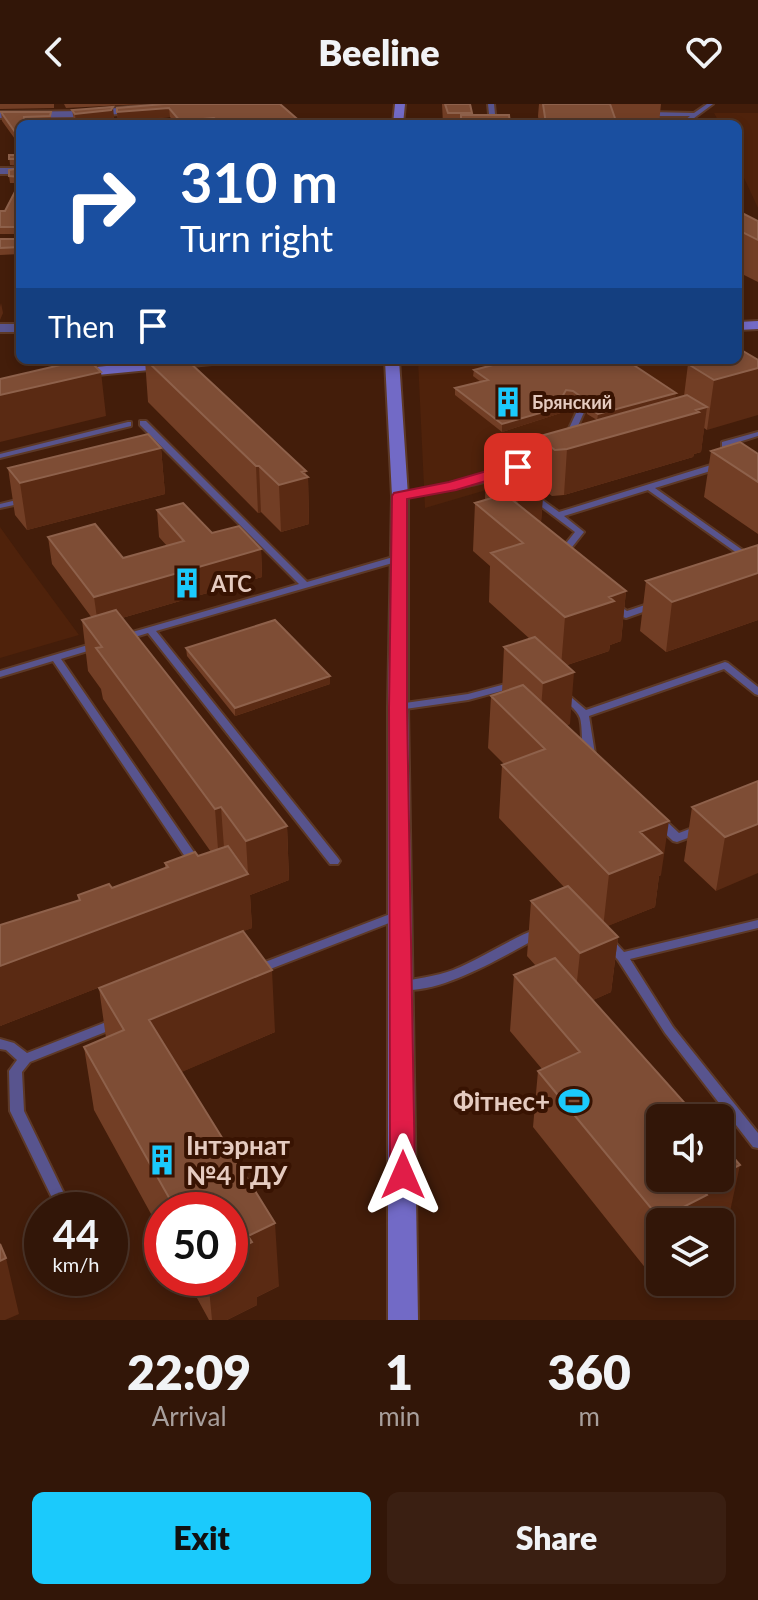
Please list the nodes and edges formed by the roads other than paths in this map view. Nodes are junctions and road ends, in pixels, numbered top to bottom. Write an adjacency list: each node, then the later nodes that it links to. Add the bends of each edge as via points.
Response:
1 (192, 104): 3 (street, via 86,114)
2 (710, 104): 6 (lane)
3 (36, 109): 5 (street)
4 (634, 114): 6 (lane)
5 (0, 115)
6 (695, 115): 7 (lane)
7 (688, 120)
8 (133, 364): 10 (main road)
9 (392, 364): 24 (main road)
10 (60, 375)
11 (568, 402): 19 (lane, via 581,410 570,436 536,461)
12 (143, 423): 16 (lane)
13 (128, 424): 15 (lane)
14 (758, 434): 18 (lane, via 725,444 726,460)
15 (0, 456)
16 (177, 458): 17 (lane); 32 (lane)
17 (162, 462)
18 (714, 467): 20 (lane); 22 (lane)
19 (500, 473): 21 (lane); 24 (lane)
20 (725, 474)
21 (512, 481)
22 (650, 488): 27 (lane); 29 (lane)
23 (523, 490): 27 (lane)
24 (400, 496): 28 (main road)
25 (32, 498): 26 (lane)
26 (2, 506)
27 (558, 515): 30 (lane, via 580,532 558,558)
28 (400, 558): 32 (lane); 41 (main road)
29 (758, 567): 31 (lane)
30 (569, 568)
31 (743, 573)
32 (305, 585): 35 (lane)
33 (603, 596): 34 (lane, via 626,615)
34 (670, 599)
35 (150, 630): 36 (lane); 46 (lane)
36 (55, 658): 37 (lane); 47 (lane)
37 (0, 674)
38 (529, 681): 41 (lane)
39 (554, 686): 42 (lane)
40 (758, 692): 42 (lane, via 725,665)
41 (398, 707): 48 (main road)
42 (584, 714): 43 (lane, via 590,755)
43 (601, 765)
44 (656, 817): 45 (lane, via 677,838)
45 (718, 822)
46 (334, 861)
47 (203, 874)
48 (400, 914): 53 (lane); 54 (main road)
49 (758, 924): 52 (lane)
50 (549, 929): 54 (lane, via 479,966 430,984)
51 (603, 936): 52 (lane)
52 (622, 957): 58 (lane, via 669,1030)
53 (243, 975)
54 (402, 986): 60 (main road)
55 (127, 1020): 57 (lane)
56 (0, 1044): 57 (lane)
57 (25, 1059): 59 (lane, via 15,1071 17,1111)
58 (758, 1143)
59 (56, 1192)
60 (403, 1320)

